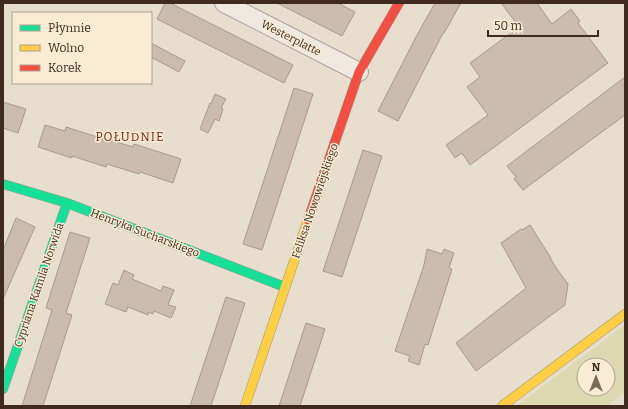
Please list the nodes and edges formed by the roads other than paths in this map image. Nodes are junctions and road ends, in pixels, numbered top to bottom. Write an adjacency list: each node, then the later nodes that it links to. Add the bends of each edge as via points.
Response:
1 (224, 3): 3 (street, Westerplatte)
2 (399, 3): 3 (street, Feliksa Nowowiejskiego)
3 (359, 72): 6 (street, Feliksa Nowowiejskiego)
4 (3, 184): 5 (street, Henryka Sucharskiego)
5 (67, 203): 6 (street, Henryka Sucharskiego); 8 (street, Cypriana Kamila Norwida)
6 (285, 287): 9 (street, Feliksa Nowowiejskiego)
7 (625, 314): 10 (street)
8 (3, 389)
9 (245, 406)
10 (502, 406)

